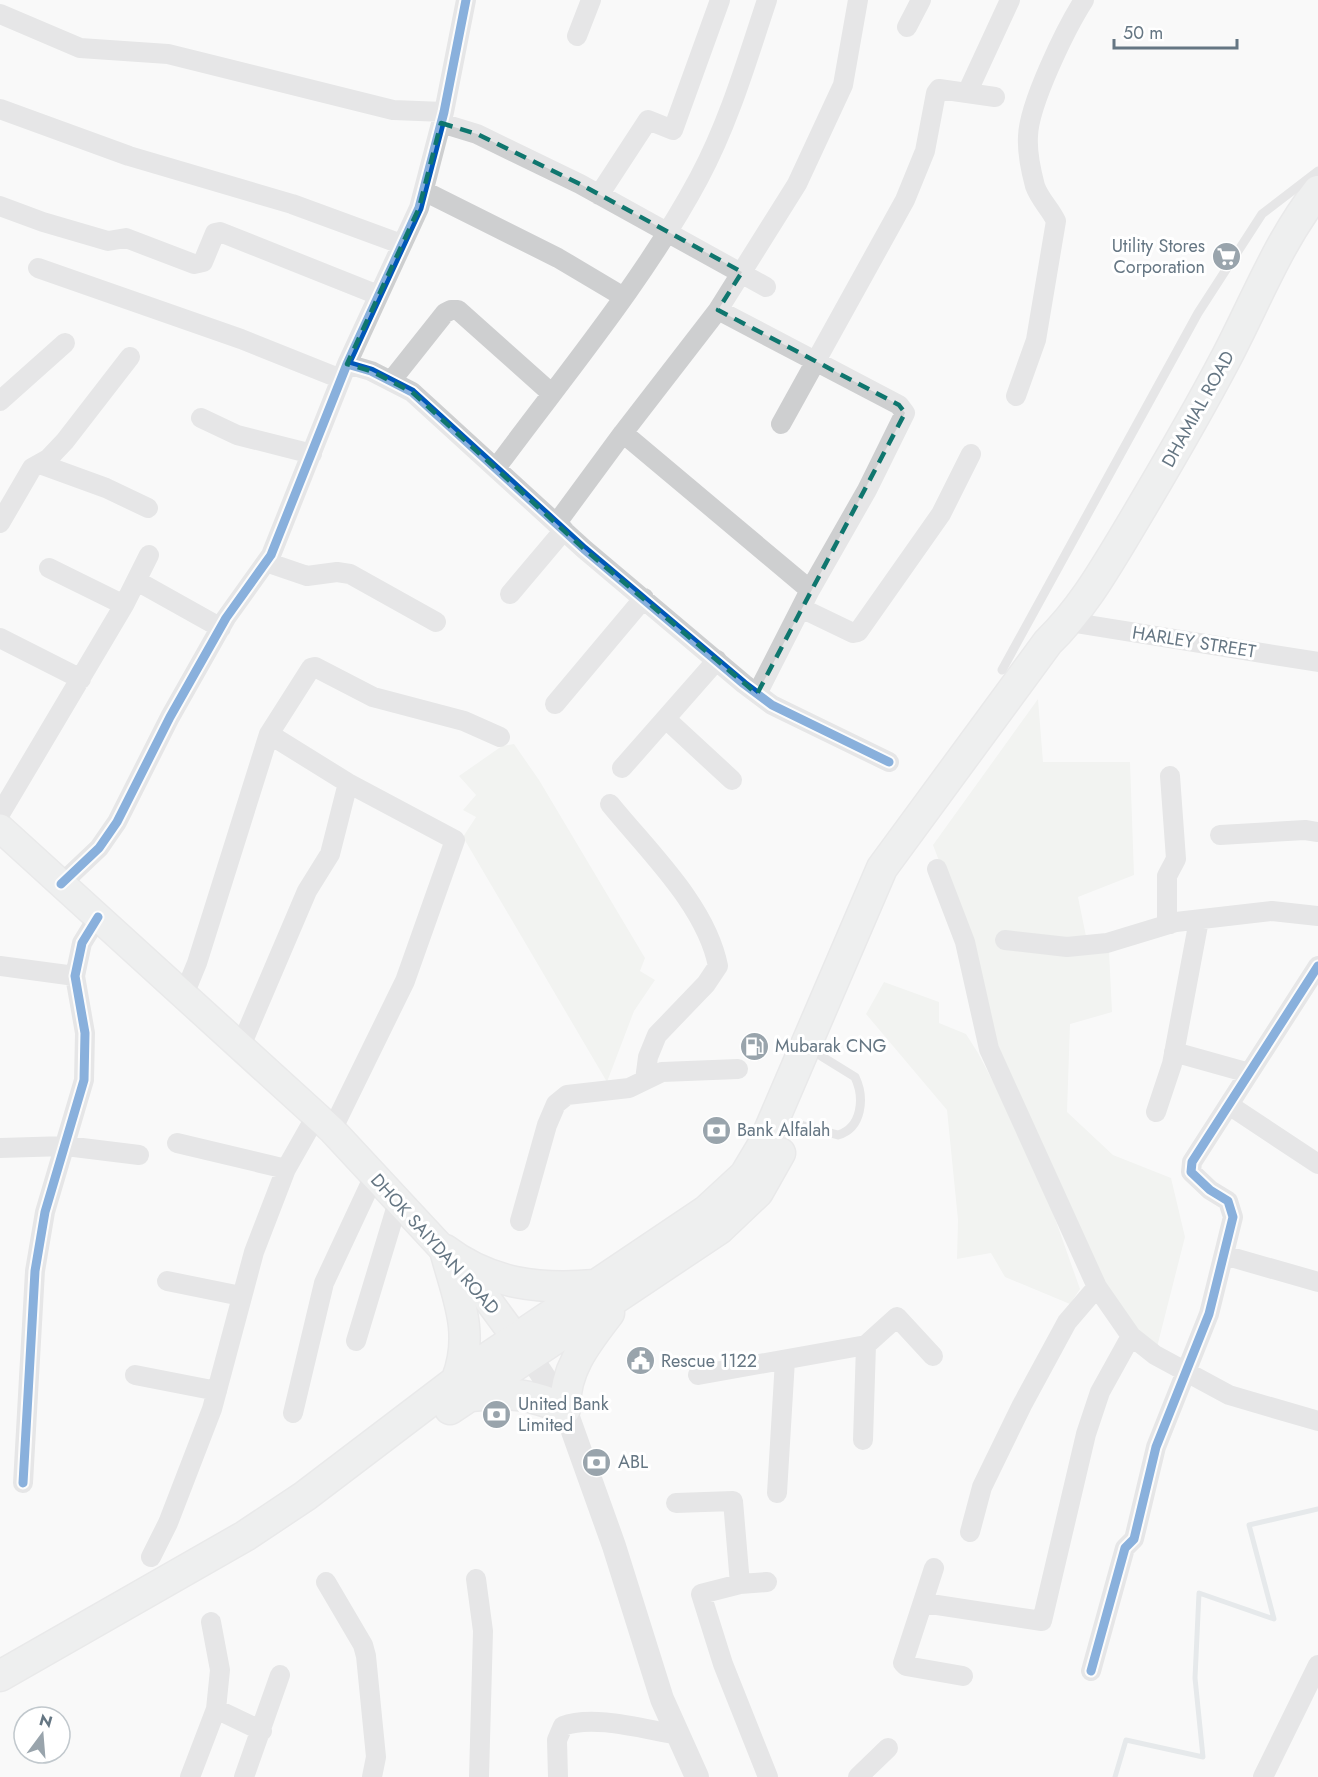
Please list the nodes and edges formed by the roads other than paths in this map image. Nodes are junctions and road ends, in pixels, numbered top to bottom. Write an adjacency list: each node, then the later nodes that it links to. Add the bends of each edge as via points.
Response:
1 (465, 0): 15 (street)
2 (720, 0): 18 (street, via 673,130 648,120)
3 (768, 0): 20 (street, via 700,178)
4 (858, 0): 23 (street, via 843,85 797,184)
5 (921, 0): 10 (street)
6 (1010, 0): 12 (street)
7 (1084, 0): 34 (street, via 1068,26 1027,133 1035,185 1056,221 1036,340)
8 (588, 1): 11 (street)
9 (0, 14): 15 (street, via 80,48 168,54 393,110)
10 (907, 27)
11 (577, 36)
12 (967, 93): 13 (street); 30 (street, via 939,89 936,93 925,151 905,200)
13 (995, 97)
14 (0, 109): 21 (street, via 129,156 292,204)
15 (443, 117): 17 (street); 18 (street)
16 (1317, 188): 56 (main road, DHAMIAL ROAD, via 1267,273 1184,436); 61 (lane, via 1262,214 1198,313)
17 (424, 191): 21 (street); 26 (street, via 558,258)
18 (599, 195): 20 (street)
19 (0, 206): 25 (street, via 108,241 126,238 194,264 203,262 212,238 220,232)
20 (667, 231): 23 (street); 26 (street)
21 (402, 244): 25 (street)
22 (38, 268): 31 (street)
23 (742, 272): 24 (street); 27 (street)
24 (766, 287)
25 (378, 295): 31 (street)
26 (622, 296): 33 (street)
27 (718, 310): 30 (street); 38 (street)
28 (64, 344): 35 (street)
29 (130, 357): 41 (street, via 65,441)
30 (815, 361): 37 (street); 50 (street, via 899,405 905,413)
31 (344, 372): 32 (street, via 371,371); 39 (street)
32 (391, 381): 33 (street, via 451,309 458,310); 42 (street, via 412,392)
33 (552, 393): 42 (street)
34 (1016, 396)
35 (0, 400)
36 (201, 418): 39 (street, via 237,435)
37 (781, 424)
38 (623, 433): 45 (street); 50 (street)
39 (312, 454): 47 (street)
40 (971, 454): 54 (street, via 941,514 858,632)
41 (40, 464): 43 (street); 44 (street, via 32,468)
42 (496, 468): 45 (street)
43 (148, 508)
44 (0, 523)
45 (560, 527): 51 (street); 52 (street)
46 (149, 555): 49 (street)
47 (266, 562): 55 (street, via 308,576 350,574); 57 (street)
48 (49, 568): 53 (street)
49 (136, 581): 53 (street); 57 (street)
50 (810, 590): 54 (street)
51 (510, 594)
52 (644, 598): 59 (street); 64 (street)
53 (124, 605): 62 (street)
54 (801, 608): 63 (street)
55 (436, 622)
56 (1069, 622): 60 (street, HARLEY STREET); 91 (main road, DHAMIAL ROAD, via 1048,642 882,868)
57 (220, 628): 79 (street, via 117,822 99,848)
58 (0, 638): 62 (street)
59 (717, 660): 63 (street); 65 (street)
60 (1318, 662)
61 (1002, 670)
62 (81, 679): 74 (street)
63 (757, 694): 68 (street)
64 (555, 704)
65 (666, 718): 69 (street); 71 (street)
66 (269, 734): 67 (street, via 315,667 373,697 464,721); 72 (street); 88 (street)
67 (500, 737)
68 (890, 762)
69 (622, 768)
70 (1170, 776): 83 (street, via 1176,860 1167,876)
71 (732, 780)
72 (348, 783): 89 (street, via 330,854 307,891); 97 (street, via 455,840 405,981)
73 (610, 804): 94 (street, via 691,904 714,944 718,966 657,1035 648,1057)
74 (0, 814)
75 (0, 828): 79 (main road, DHOK SAIYDAN ROAD)
76 (1318, 832): 77 (street)
77 (1220, 835)
78 (937, 869): 112 (street, via 965,942 989,1049)
79 (61, 884): 81 (main road, DHOK SAIYDAN ROAD)
80 (1318, 916): 82 (street, via 1272,911)
81 (98, 917): 87 (street, via 82,943); 88 (main road, DHOK SAIYDAN ROAD)
82 (1199, 920): 83 (street); 90 (street)
83 (1170, 924): 84 (street, via 1107,943 1067,947)
84 (1005, 940)
85 (0, 966): 87 (street)
86 (1318, 966): 93 (street)
87 (75, 976): 100 (street, via 85,1033 84,1080)
88 (183, 997): 89 (main road, DHOK SAIYDAN ROAD)
89 (240, 1048): 97 (main road, DHOK SAIYDAN ROAD)
90 (1174, 1053): 93 (street); 96 (street)
91 (811, 1065): 98 (main road); 98 (lane, via 849,1071 859,1085 860,1107 853,1127 838,1135); 113 (main road, via 737,1183)
92 (738, 1069): 94 (street, via 662,1072)
93 (1249, 1073): 95 (street)
94 (645, 1080): 107 (street, via 629,1088 567,1095 556,1104)
95 (1229, 1105): 103 (street); 109 (street, via 1192,1162 1191,1172 1228,1201 1233,1217)
96 (1156, 1112)
97 (324, 1123): 104 (street); 105 (main road, DHOK SAIYDAN ROAD)
98 (793, 1123): 113 (main road, via 771,1172 743,1209 719,1229)
99 (177, 1143): 104 (street)
100 (66, 1146): 101 (street); 102 (street); 130 (street, via 45,1212 35,1271)
101 (0, 1148)
102 (140, 1155)
103 (1318, 1164)
104 (286, 1169): 114 (street)
105 (374, 1176): 106 (main road, DHOK SAIYDAN ROAD); 127 (street, via 324,1283)
106 (398, 1202): 108 (main road, DHOK SAIYDAN ROAD); 116 (street)
107 (520, 1221)
108 (445, 1250): 113 (main road, via 473,1269 510,1282 540,1288); 118 (main road, DHOK SAIYDAN ROAD); 124 (main road, via 466,1329)
109 (1224, 1255): 111 (street); 121 (street, via 1199,1345)
110 (167, 1281): 114 (street)
111 (1318, 1282)
112 (1097, 1287): 115 (street); 133 (street, via 1067,1322 1022,1405 982,1487)
113 (610, 1289): 118 (main road); 126 (main road, via 575,1361 567,1383)
114 (241, 1296): 125 (street)
115 (1131, 1336): 121 (street); 140 (street, via 1100,1392 1086,1434 1042,1621)
116 (356, 1341)
117 (866, 1345): 119 (street, via 897,1317); 120 (street); 129 (street)
118 (523, 1347): 124 (main road); 126 (street, DHOK SAIYDAN ROAD)
119 (933, 1356)
120 (785, 1360): 122 (street); 131 (street)
121 (1184, 1371): 128 (street, via 1229,1395); 143 (street, via 1156,1447 1134,1539 1125,1548)
122 (698, 1374)
123 (135, 1375): 125 (street)
124 (462, 1388): 126 (main road, via 534,1397); 145 (main road, via 245,1536); 147 (main road, via 289,1525)
125 (216, 1391): 134 (street, via 168,1523)
126 (565, 1409): 150 (street, DHOK SAIYDAN ROAD, via 614,1546 662,1699)
127 (294, 1413)
128 (1318, 1421)
129 (863, 1440)
130 (23, 1483)
131 (777, 1493)
132 (676, 1503): 139 (street, via 733,1502)
133 (970, 1532)
134 (151, 1557)
135 (934, 1568): 140 (street)
136 (476, 1579): 155 (street, via 483,1631)
137 (326, 1582): 154 (street, via 366,1656 376,1757)
138 (767, 1582): 139 (street)
139 (740, 1584): 158 (street, via 700,1594 723,1665)
140 (924, 1603): 146 (street, via 903,1663)
141 (211, 1622): 148 (street, via 220,1670)
142 (1318, 1665): 160 (street)
143 (1091, 1671)
144 (280, 1675): 149 (street)
145 (0, 1676)
146 (963, 1676)
147 (0, 1690)
148 (216, 1708): 149 (street); 152 (street)
149 (262, 1731): 153 (street)
150 (679, 1735): 156 (street, via 575,1722 563,1726 557,1740); 157 (street, DHOK SAIYDAN ROAD)
151 (888, 1748): 159 (street)
152 (190, 1777)
153 (244, 1777)
154 (372, 1777)
155 (479, 1777)
156 (558, 1777)
157 (698, 1777)
158 (768, 1777)
159 (858, 1777)
160 (1263, 1777)

